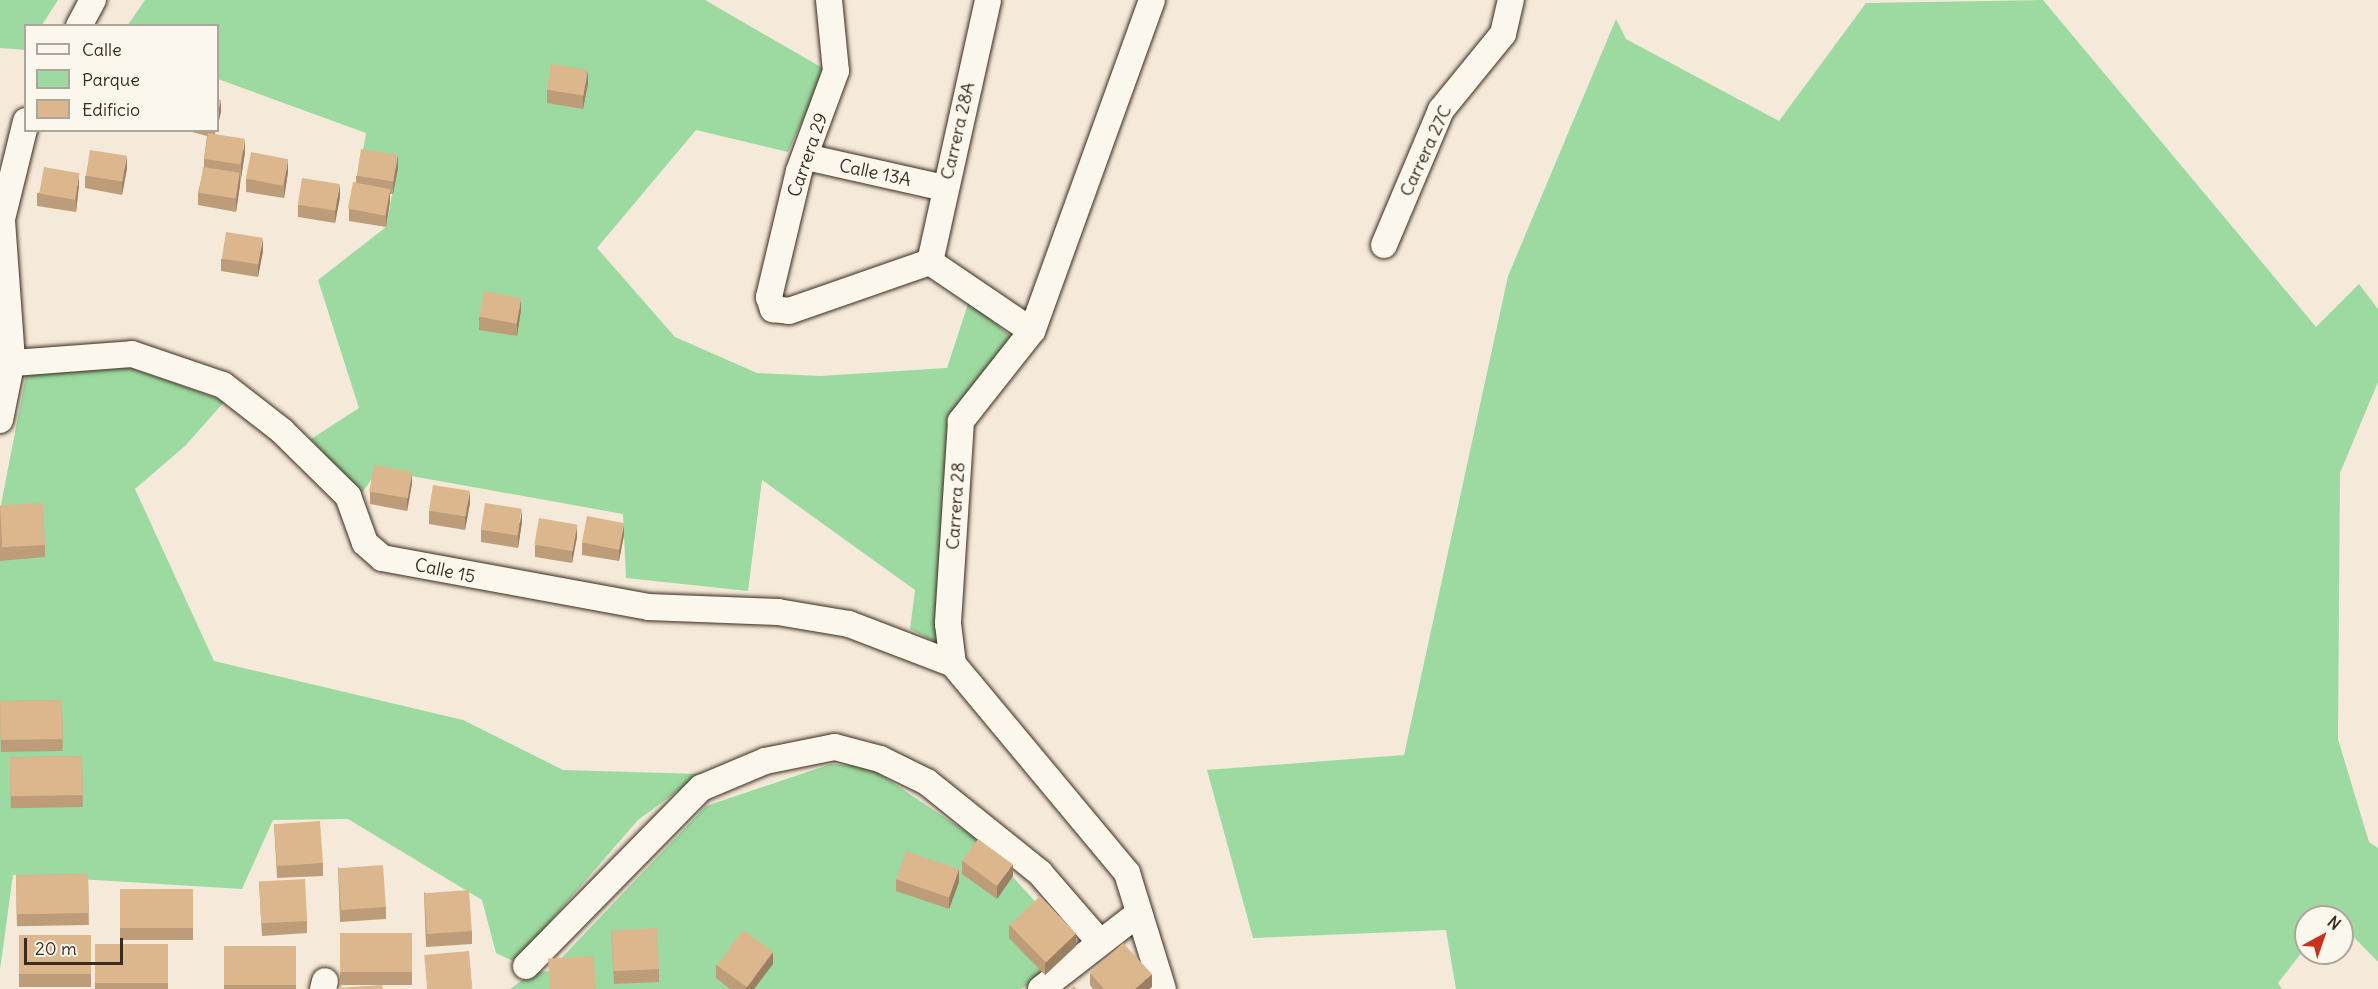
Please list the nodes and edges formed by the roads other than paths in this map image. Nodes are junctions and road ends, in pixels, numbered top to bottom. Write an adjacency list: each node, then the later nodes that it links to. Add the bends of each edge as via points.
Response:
1 (93, 0): 6 (street)
2 (829, 0): 8 (street, Carrera 29, via 836,71)
3 (988, 0): 9 (street, Carrera 28A)
4 (1152, 0): 12 (street, Carrera 28)
5 (1510, 0): 10 (street, Carrera 27C, via 1503,34 1441,110)
6 (80, 24)
7 (24, 129): 13 (street, via 2,219)
8 (806, 157): 9 (street, Calle 13A); 11 (street, Carrera 29, via 769,297 773,309 789,311)
9 (945, 188): 11 (street, Carrera 28A)
10 (1384, 245)
11 (930, 262): 12 (street)
12 (1032, 331): 15 (street, Carrera 28, via 961,421 949,613)
13 (6, 362): 14 (street); 15 (street, Calle 15, via 132,354 223,385 282,432 348,496 365,543 382,558 648,607 778,612 849,624)
14 (0, 420)
15 (953, 664): 16 (street, via 1127,873)
16 (1139, 914): 17 (street); 20 (street)
17 (1098, 940): 18 (street, via 1040,873 927,782 880,759 835,747 765,761 701,788); 19 (street)
18 (526, 966)
19 (1041, 989)
20 (1163, 989)

